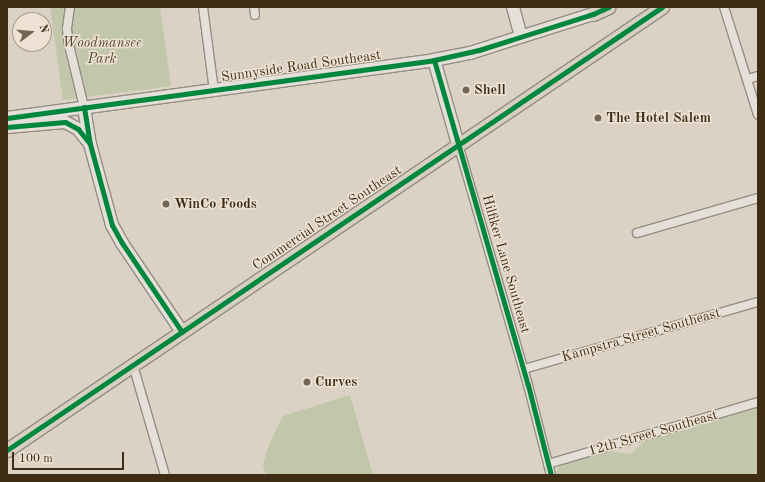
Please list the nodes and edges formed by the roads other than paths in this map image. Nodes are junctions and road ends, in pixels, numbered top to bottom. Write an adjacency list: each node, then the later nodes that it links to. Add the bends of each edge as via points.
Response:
1 (70, 7): 13 (street, via 67,29 69,45)
2 (203, 7): 12 (street)
3 (513, 7): 8 (main road)
4 (608, 7): 7 (main road)
5 (662, 7): 18 (main road, Commercial Street Southeast)
6 (724, 7): 11 (street)
7 (593, 14): 8 (main road, Sunnyside Road Southeast)
8 (521, 36): 9 (main road, Sunnyside Road Southeast, via 474,52)
9 (434, 60): 12 (main road, Sunnyside Road Southeast); 18 (main road, Hilfiker Lane Southeast)
10 (758, 76): 11 (street)
11 (748, 79): 14 (street)
12 (214, 90): 13 (main road, Sunnyside Road Southeast)
13 (84, 107): 15 (main road, Sunnyside Road Southeast); 17 (main road)
14 (758, 115)
15 (7, 118)
16 (7, 127): 17 (main road, via 65,122 78,129)
17 (90, 144): 22 (main road, via 115,232)
18 (458, 144): 22 (main road, Commercial Street Southeast); 24 (street, Hilfiker Lane Southeast)
19 (758, 198): 20 (street)
20 (637, 233)
21 (758, 302): 24 (street, Kampstra Street Southeast)
22 (182, 332): 23 (main road, Commercial Street Southeast)
23 (133, 365): 26 (main road, Commercial Street Southeast); 28 (street)
24 (524, 369): 27 (street, Hilfiker Lane Southeast)
25 (758, 402): 27 (street, 12th Street Southeast)
26 (7, 450)
27 (548, 464): 29 (street, Hilfiker Lane Southeast)
28 (165, 475)
29 (551, 475)

